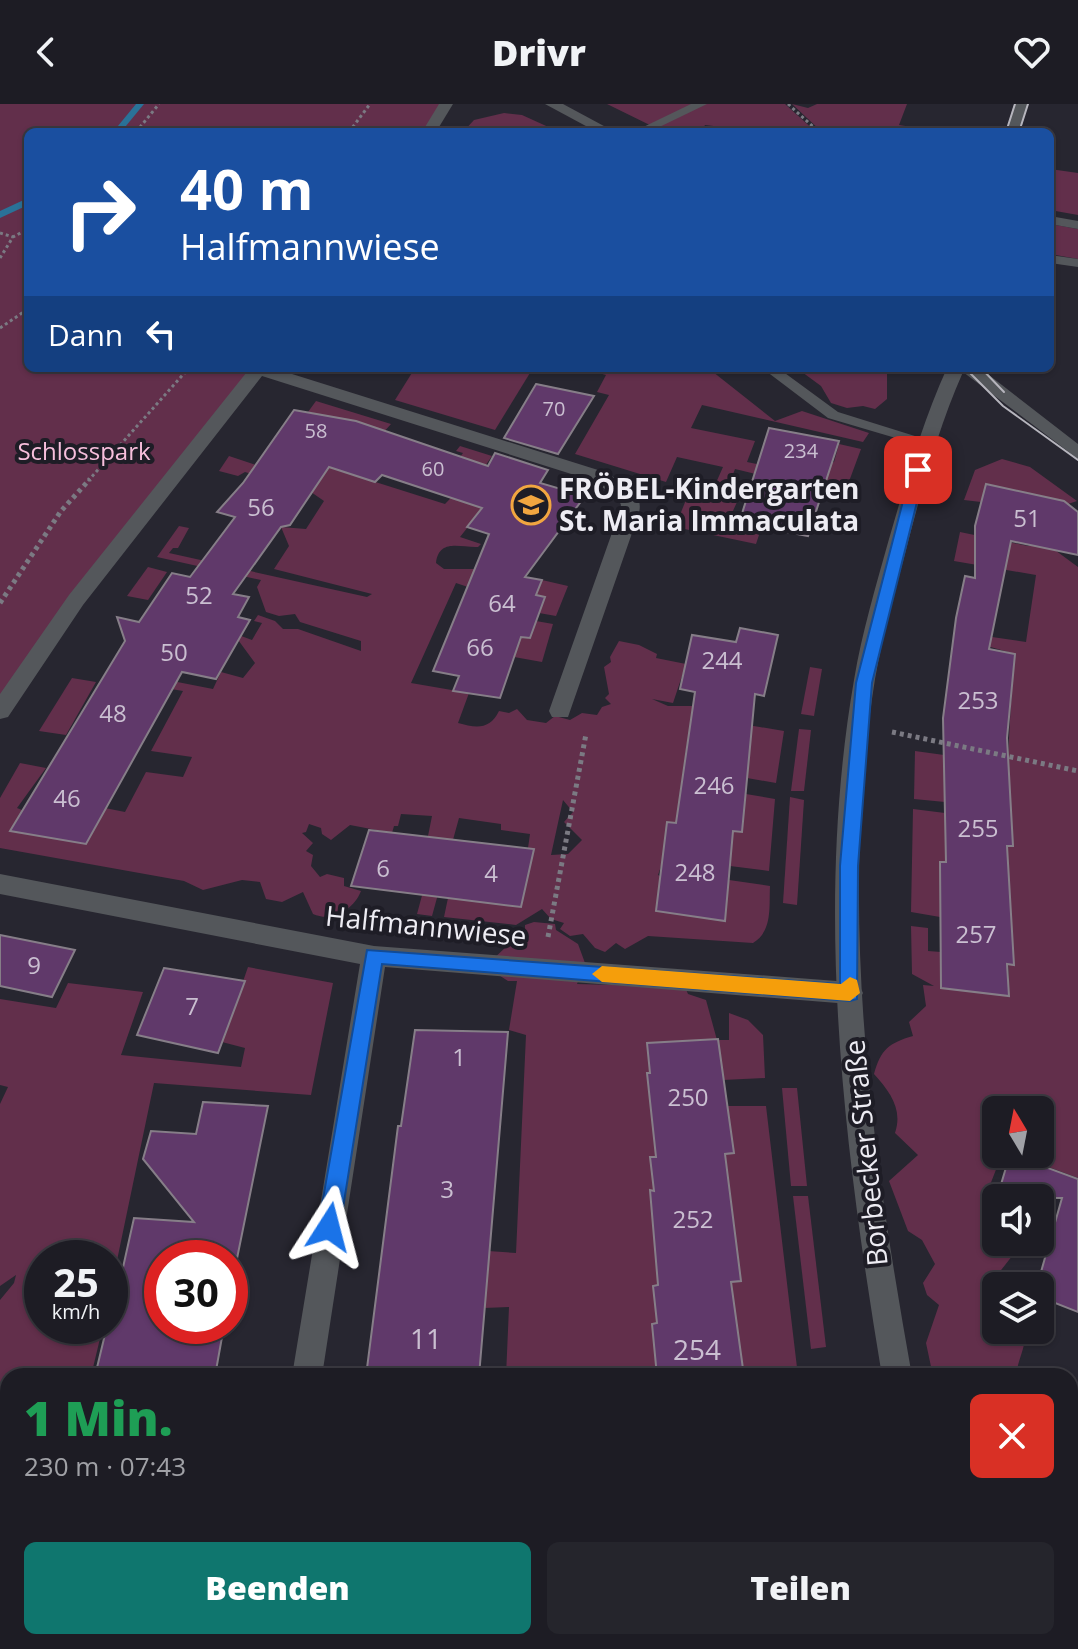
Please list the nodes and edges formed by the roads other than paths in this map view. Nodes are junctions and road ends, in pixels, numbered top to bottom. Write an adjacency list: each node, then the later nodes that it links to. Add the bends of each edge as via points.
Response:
1 (446, 104): 7 (street)
2 (552, 104): 8 (street)
3 (663, 104): 6 (lane)
4 (701, 104): 6 (lane)
5 (1021, 104): 10 (street)
6 (681, 113): 9 (lane)
7 (431, 128)
8 (600, 128)
9 (648, 128)
10 (1014, 128)
11 (1054, 221): 12 (lane)
12 (1078, 225)
13 (1054, 260): 14 (lane)
14 (1078, 263)
15 (255, 372): 22 (street, via 76,600)
16 (271, 372): 23 (street, via 591,474 625,491 629,513)
17 (774, 372): 20 (lane, via 833,415)
18 (954, 372): 20 (street, Borbecker Straße)
19 (974, 372): 21 (street)
20 (926, 442): 26 (street, Borbecker Straße, via 876,626 859,725 849,866)
21 (1078, 453)
22 (0, 711)
23 (560, 711)
24 (0, 884): 25 (street, Halfmannwiese)
25 (374, 956): 26 (street, Halfmannwiese); 27 (street)
26 (850, 993): 28 (street, Borbecker Straße, via 860,1144)
27 (308, 1368)
28 (896, 1368)

